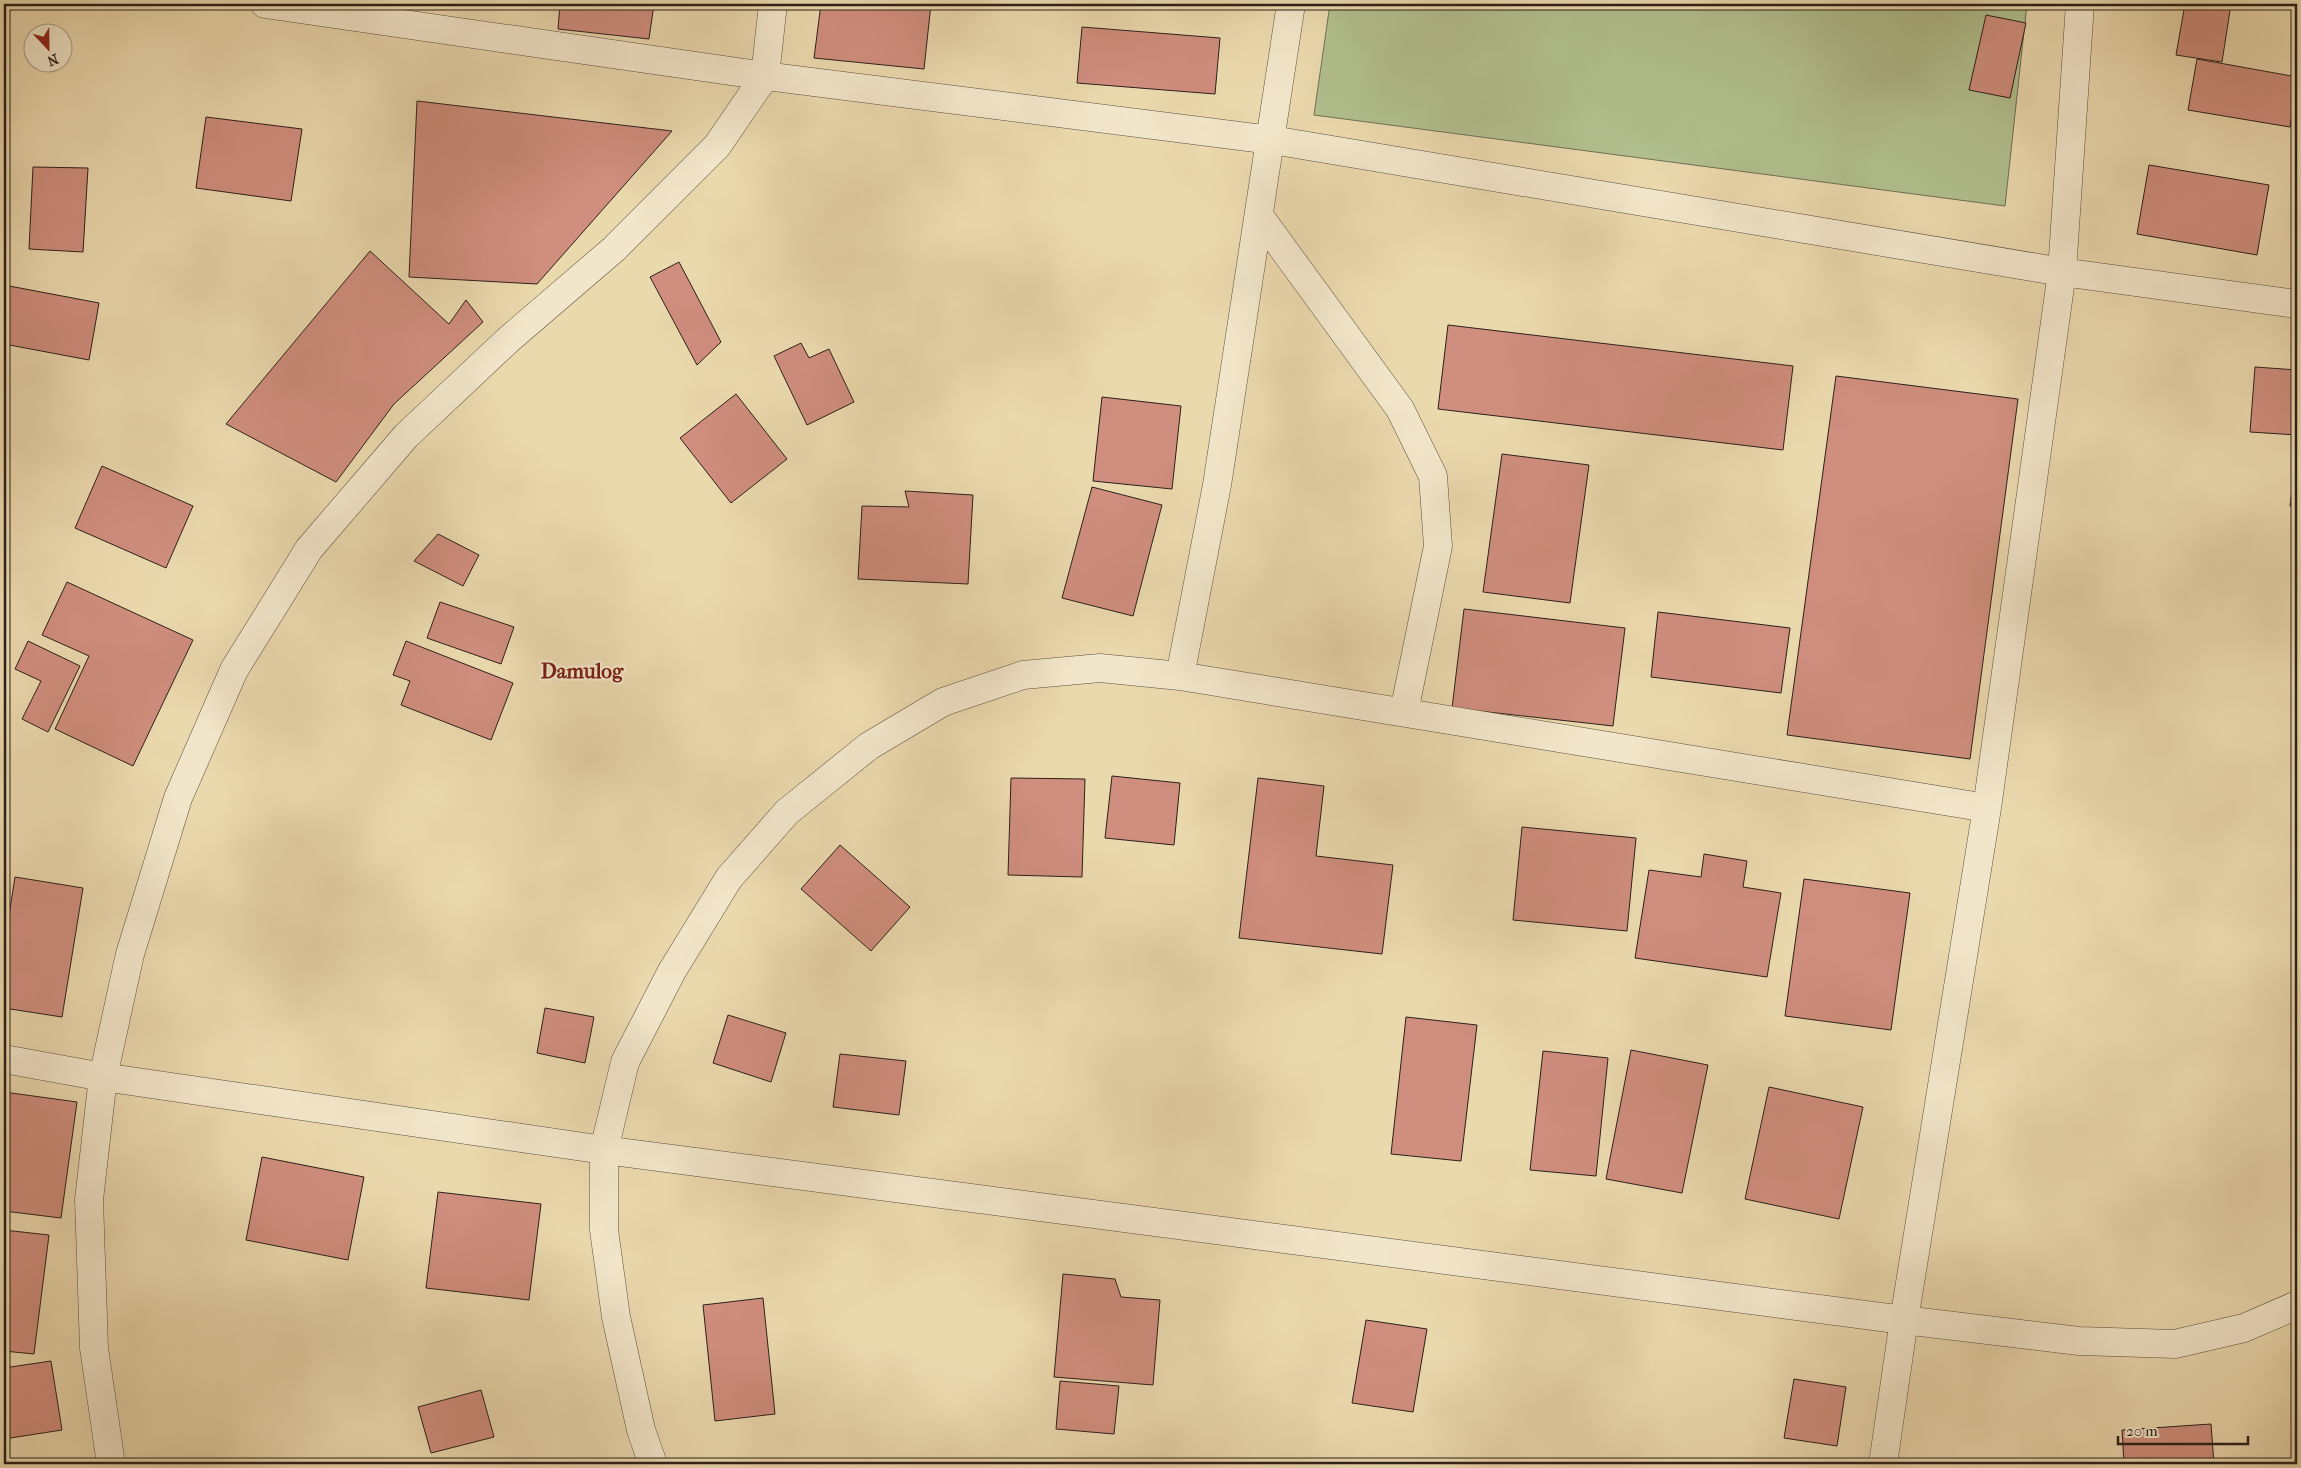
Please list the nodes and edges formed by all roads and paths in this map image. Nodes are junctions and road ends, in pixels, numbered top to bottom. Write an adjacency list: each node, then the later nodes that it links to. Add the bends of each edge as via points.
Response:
1 (265, 4): 5 (street)
2 (773, 4): 5 (street)
3 (1291, 4): 6 (street)
4 (2080, 4): 8 (street)
5 (765, 76): 6 (street); 14 (street, via 718,146 614,249 508,340 406,436 309,549 234,670 178,798 130,954)
6 (1272, 140): 7 (street); 8 (street)
7 (1260, 218): 10 (street, via 1218,485); 11 (street, via 1400,409 1433,476 1438,546)
8 (2062, 272): 9 (street); 12 (street)
9 (2297, 304)
10 (1180, 676): 11 (street); 15 (street, via 1100,668 1023,675 943,702 869,746 787,812 729,878 672,971 625,1062)
11 (1404, 712): 12 (street)
12 (1987, 808): 17 (street)
13 (4, 1059): 14 (street)
14 (104, 1077): 15 (street); 18 (street, via 89,1200 94,1348)
15 (604, 1150): 17 (street); 19 (street, via 604,1230 616,1316)
16 (2297, 1305): 17 (street, via 2244,1328 2175,1344 2079,1341)
17 (1904, 1320): 20 (street)
18 (111, 1464)
19 (653, 1464)
20 (1883, 1464)

